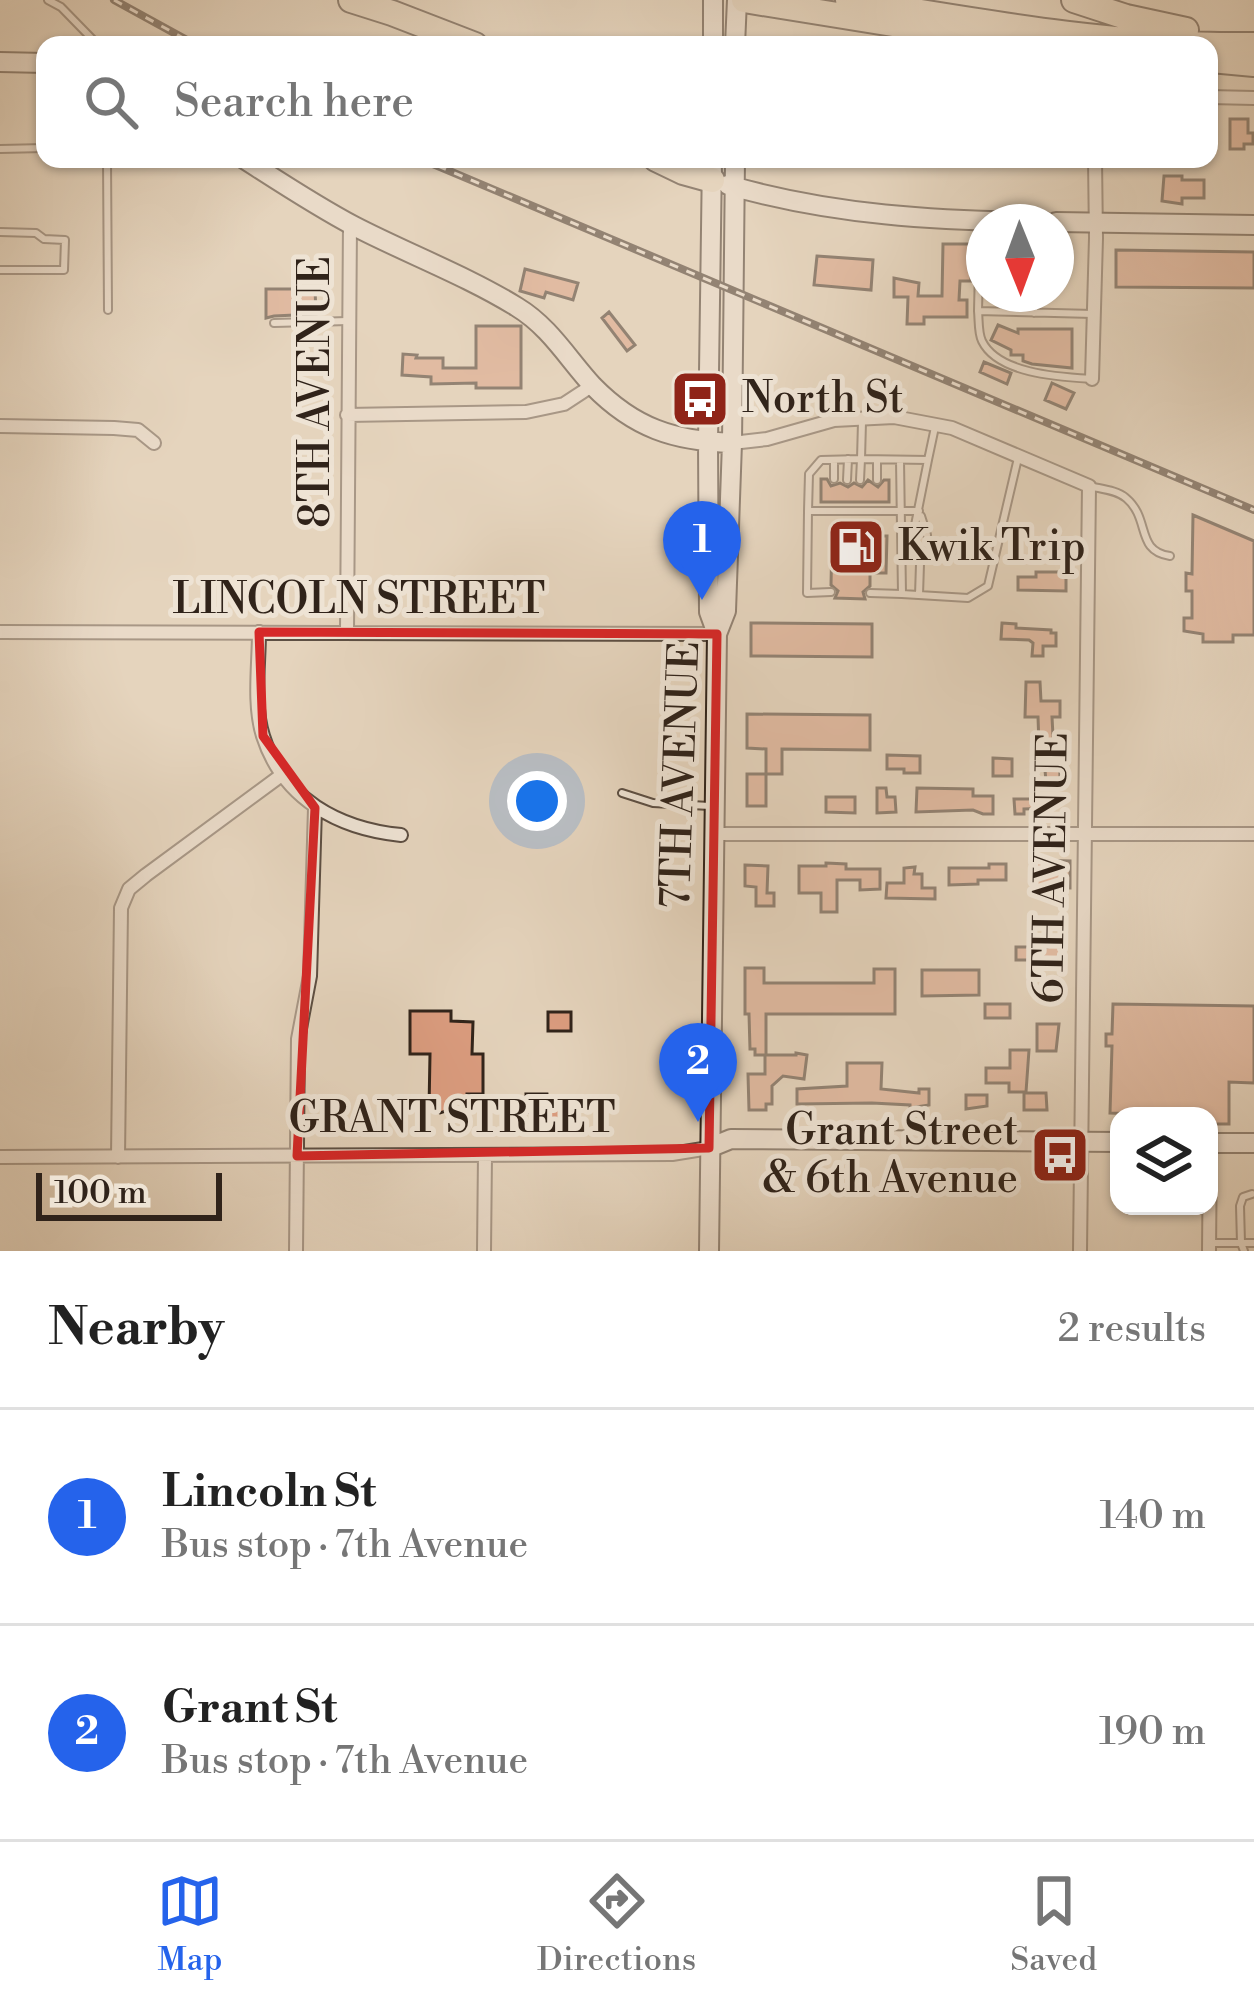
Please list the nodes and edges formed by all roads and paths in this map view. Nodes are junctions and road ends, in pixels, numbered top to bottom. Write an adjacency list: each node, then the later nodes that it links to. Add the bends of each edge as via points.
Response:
1 (48, 0): 10 (lane)
2 (351, 0): 11 (highway)
3 (713, 0): 12 (street)
4 (848, 0): 8 (highway)
5 (974, 0): 8 (highway, via 941,11)
6 (1074, 0): 9 (highway, via 1157,25)
7 (747, 1): 13 (street); 14 (highway)
8 (883, 6): 15 (highway)
9 (1254, 35)
10 (89, 36)
11 (449, 36)
12 (713, 36)
13 (737, 36)
14 (967, 36)
15 (1105, 36)
16 (1218, 44): 17 (highway)
17 (1254, 45)
18 (0, 62): 19 (street)
19 (36, 63)
20 (1218, 64): 21 (highway)
21 (1254, 66)
22 (1218, 97): 23 (street)
23 (1254, 98)
24 (36, 148): 25 (lane)
25 (0, 149)
26 (107, 168): 38 (lane)
27 (259, 168): 34 (street)
28 (675, 168): 30 (highway)
29 (1095, 168): 33 (street)
30 (720, 175): 31 (street, via 878,216); 52 (street); 53 (street, 7TH AVENUE)
31 (966, 220)
32 (1074, 222): 33 (street)
33 (1095, 223): 35 (street); 42 (street)
34 (350, 224): 43 (street, 8TH AVENUE); 46 (street, via 519,308)
35 (1254, 225)
36 (0, 232): 37 (lane, via 65,240 64,270)
37 (0, 270)
38 (108, 310)
39 (978, 312): 45 (lane, via 980,338 991,352 1020,369)
40 (1006, 312): 41 (lane)
41 (1034, 313): 42 (lane)
42 (1093, 314): 45 (street)
43 (348, 321): 44 (lane); 47 (street, 8TH AVENUE)
44 (274, 323)
45 (1092, 379)
46 (593, 386): 47 (street, via 564,404 526,412); 52 (street, via 647,428)
47 (347, 415): 81 (street, 8TH AVENUE)
48 (862, 417): 49 (street); 53 (street); 56 (lane)
49 (936, 424): 54 (street); 60 (lane)
50 (0, 426): 51 (street, via 138,430)
51 (154, 442)
52 (708, 442): 53 (street); 82 (street, via 709,612)
53 (732, 443): 82 (street, 7TH AVENUE, via 726,611)
54 (1018, 454): 65 (street); 78 (lane, via 988,586 968,598)
55 (848, 459): 56 (lane); 57 (lane); 62 (lane)
56 (861, 459): 58 (lane); 63 (lane)
57 (834, 460): 61 (lane); 66 (lane, via 821,460 809,474)
58 (877, 460): 59 (lane); 64 (lane)
59 (900, 460): 60 (lane); 67 (lane)
60 (928, 460): 68 (lane)
61 (834, 479)
62 (847, 480)
63 (860, 480)
64 (877, 480)
65 (1089, 486): 73 (lane, via 1120,492 1141,514 1150,546); 90 (street, 6TH AVENUE)
66 (808, 511): 67 (lane); 75 (lane, via 807,593)
67 (899, 511): 68 (lane); 77 (lane)
68 (920, 511): 69 (lane); 70 (lane)
69 (913, 535)
70 (927, 535)
71 (913, 548): 74 (lane)
72 (927, 548): 74 (lane)
73 (1170, 556)
74 (920, 564): 78 (lane)
75 (831, 592)
76 (870, 593): 77 (lane)
77 (902, 594): 78 (lane)
78 (920, 595)
79 (0, 632): 80 (street, LINCOLN STREET)
80 (259, 632): 81 (street, LINCOLN STREET); 83 (street, via 263,736)
81 (346, 632): 82 (street, LINCOLN STREET)
82 (717, 634): 85 (street, 7TH AVENUE)
83 (283, 774): 86 (street); 99 (street, via 146,875 122,908)
84 (622, 793): 85 (lane)
85 (714, 806): 87 (street, 7TH AVENUE)
86 (314, 808): 89 (street); 98 (street)
87 (713, 834): 90 (street); 95 (street, 7TH AVENUE)
88 (1254, 834): 90 (street)
89 (400, 835)
90 (1085, 835): 91 (street, 6TH AVENUE)
91 (1081, 1141): 92 (street, GRANT STREET); 95 (street, GRANT STREET, via 731,1139); 108 (street, 6TH AVENUE)
92 (1110, 1142)
93 (1218, 1143): 94 (street)
94 (1254, 1143)
95 (709, 1148): 96 (street, GRANT STREET); 107 (street, 7TH AVENUE)
96 (485, 1155): 98 (street, GRANT STREET); 106 (street)
97 (0, 1156): 99 (street, GRANT STREET)
98 (297, 1156): 99 (street, GRANT STREET); 105 (street)
99 (118, 1157)
100 (1252, 1193): 104 (lane, via 1240,1206)
101 (1209, 1215): 103 (street)
102 (1254, 1243): 104 (lane)
103 (1209, 1247): 104 (lane)
104 (1243, 1247)
105 (296, 1251)
106 (484, 1251)
107 (709, 1251)
108 (1080, 1251)

